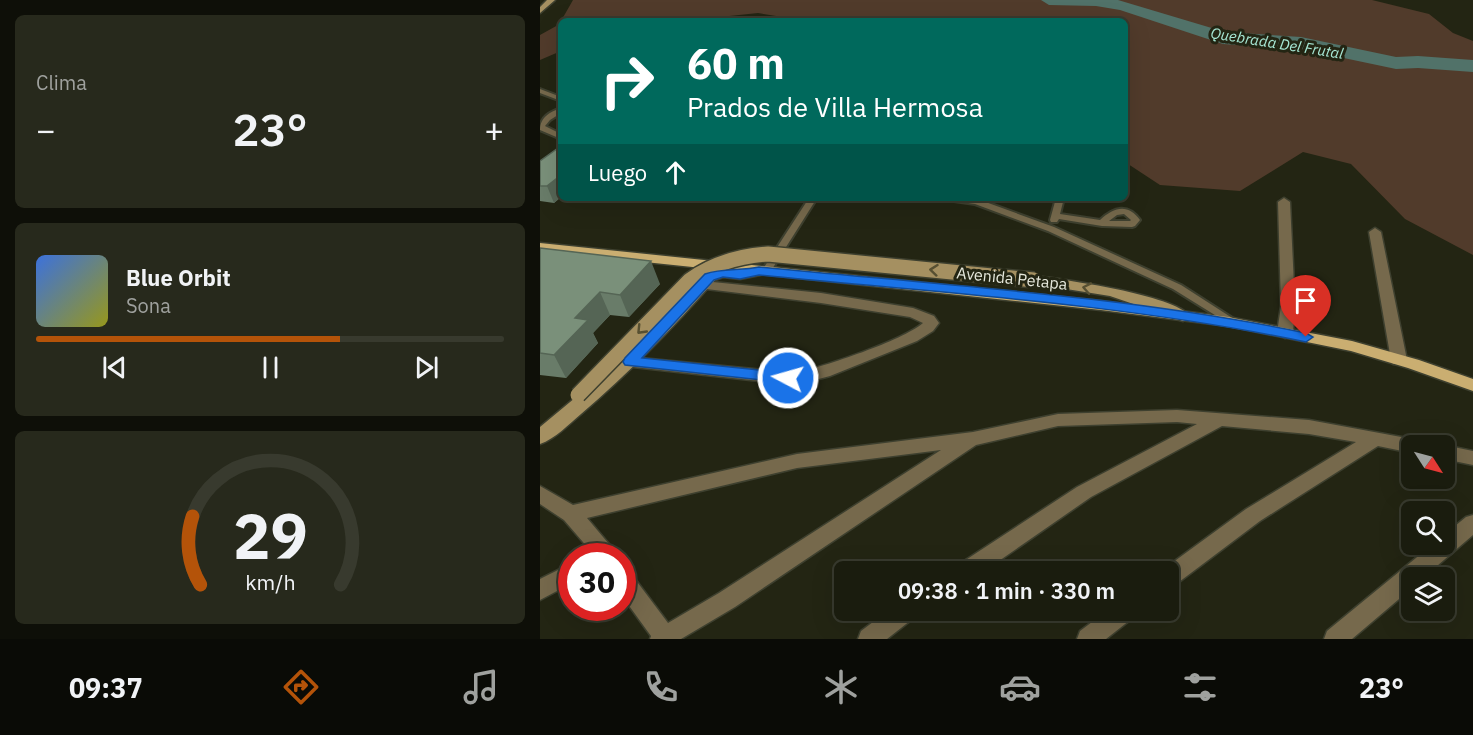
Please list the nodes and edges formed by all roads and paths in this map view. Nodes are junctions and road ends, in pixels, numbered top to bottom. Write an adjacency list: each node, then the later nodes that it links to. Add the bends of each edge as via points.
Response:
1 (551, 0): 2 (main road)
2 (540, 11)
3 (540, 91): 4 (lane)
4 (558, 98)
5 (558, 111): 6 (lane)
6 (544, 117): 7 (lane, via 543,129)
7 (558, 136)
8 (811, 201): 17 (lane)
9 (971, 201): 14 (lane)
10 (1059, 201): 12 (lane)
11 (1284, 202): 21 (street, via 1288,306)
12 (1055, 216): 13 (lane); 14 (lane)
13 (1102, 223)
14 (1051, 229): 20 (lane, via 1177,287)
15 (1375, 232): 22 (street)
16 (540, 247): 17 (main road, Avenida Petapa)
17 (763, 271): 18 (main road, via 716,274); 19 (main road, Avenida Petapa)
18 (703, 285): 23 (main road); 23 (street, via 867,305 913,313 931,323 912,337 824,372 796,378)
19 (1183, 315): 20 (main road, Avenida Petapa); 26 (main road, one-way to 26, bridge, via 1141,299 1034,280 768,254 731,258 711,265 690,280)
20 (1235, 323): 21 (main road, Avenida Petapa)
21 (1285, 333): 22 (main road, Avenida Petapa)
22 (1399, 360): 24 (main road, Avenida Petapa)
23 (630, 362): 26 (main road)
24 (1470, 383)
25 (1219, 420): 27 (street, via 1177,416 1058,420); 28 (street, via 1309,427); 36 (street, via 1084,492)
26 (540, 435)
27 (973, 439): 33 (street, via 797,461); 43 (street)
28 (1374, 440): 29 (street); 37 (street, via 1253,515)
29 (1401, 444)
30 (1455, 455): 31 (street)
31 (1473, 459)
32 (540, 494): 33 (street)
33 (557, 510): 35 (street)
34 (1473, 523): 46 (street)
35 (591, 543)
36 (981, 561)
37 (1179, 570)
38 (558, 580): 39 (street)
39 (540, 590)
40 (636, 598): 43 (street)
41 (893, 621): 44 (street)
42 (1112, 621): 45 (street)
43 (664, 638)
44 (869, 639)
45 (1088, 639)
46 (1335, 639)

